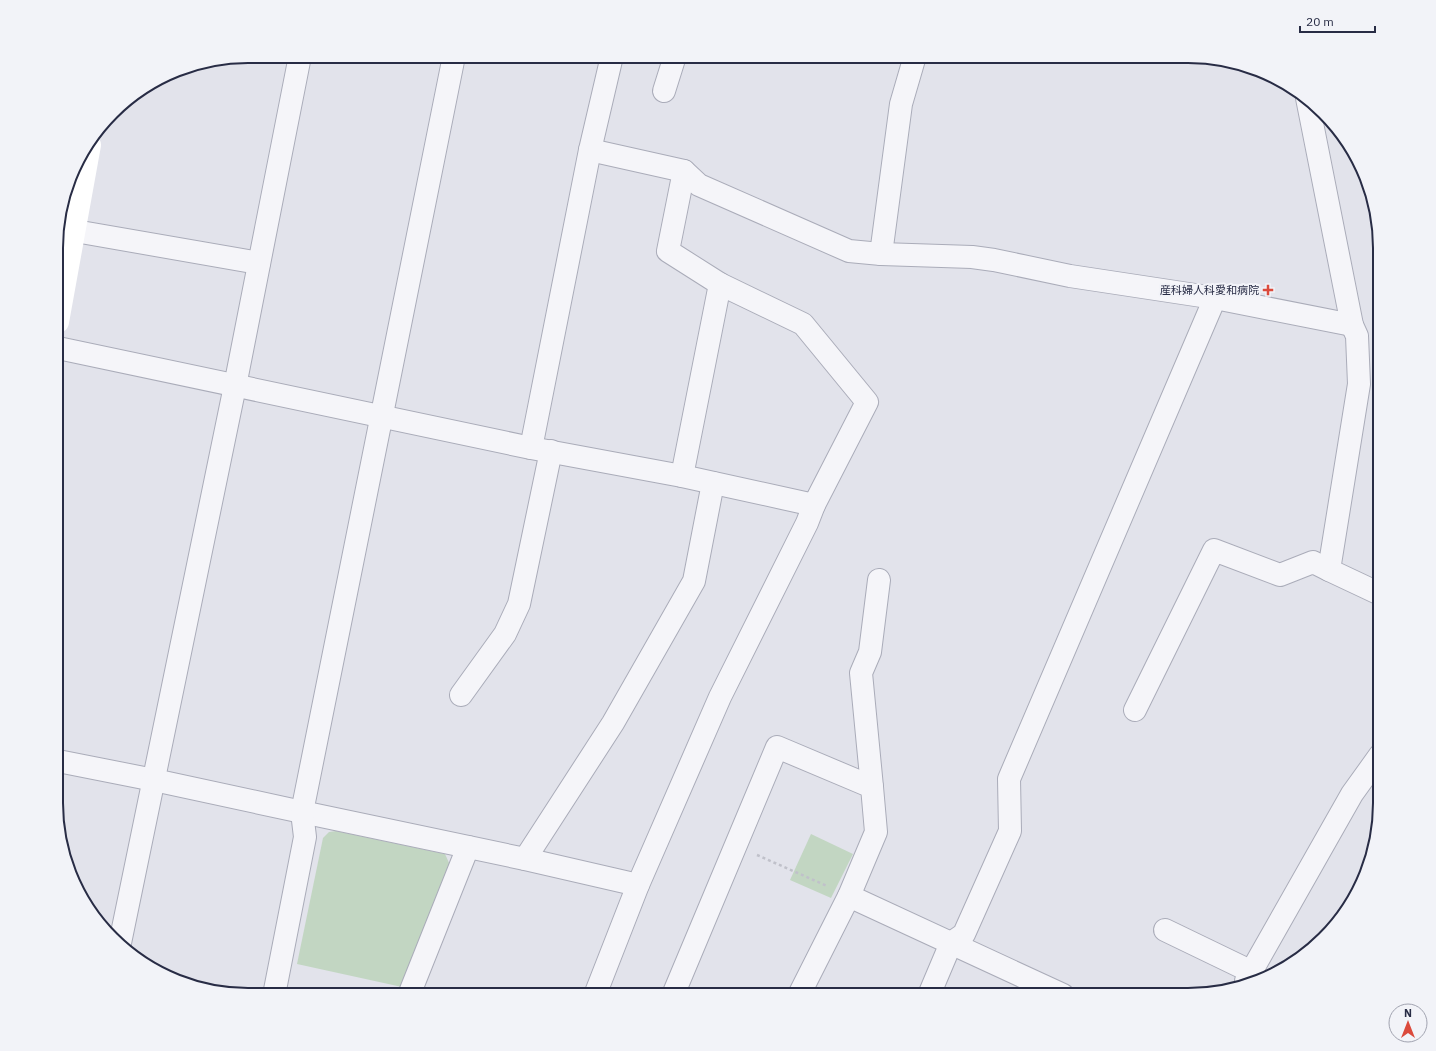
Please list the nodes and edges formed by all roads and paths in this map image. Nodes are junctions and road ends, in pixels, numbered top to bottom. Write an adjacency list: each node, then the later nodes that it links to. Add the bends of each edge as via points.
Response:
1 (299, 63): 13 (street)
2 (453, 63): 20 (street)
3 (610, 63): 8 (street)
4 (673, 63): 6 (street)
5 (913, 63): 12 (street, via 901,104)
6 (664, 91)
7 (1309, 108): 17 (street)
8 (590, 150): 10 (street); 21 (street)
9 (88, 156): 11 (street)
10 (684, 171): 12 (street, via 699,185 849,251); 14 (street, via 668,251)
11 (74, 231): 13 (street); 15 (street)
12 (881, 254): 16 (street, via 972,257 1070,276)
13 (259, 263): 19 (street)
14 (720, 284): 22 (street); 24 (street, via 803,324 867,402)
15 (63, 294)
16 (1215, 298): 17 (street); 42 (street, via 1009,779 1010,831 964,934)
17 (1352, 325): 25 (street, via 1357,336 1359,384)
18 (63, 349): 19 (street)
19 (235, 386): 20 (street); 32 (street)
20 (382, 415): 21 (street); 34 (street)
21 (541, 449): 22 (street); 28 (street, via 519,604 505,634)
22 (682, 476): 23 (street)
23 (713, 483): 24 (street); 37 (street, via 694,581 613,722)
24 (814, 505): 38 (street, via 808,523 720,697)
25 (1329, 570): 27 (street); 29 (street, via 1313,562 1280,574 1214,550)
26 (879, 580): 33 (street, via 870,652 861,674)
27 (1373, 591)
28 (461, 695)
29 (1135, 710)
30 (63, 762): 32 (street)
31 (1373, 765): 43 (street, via 1352,794)
32 (154, 780): 34 (street); 41 (street)
33 (872, 787): 35 (street, via 777,748); 39 (street, via 876,832)
34 (302, 812): 36 (street); 44 (street, via 305,837)
35 (736, 846): 39 (path); 47 (street)
36 (468, 847): 37 (street); 45 (street)
37 (525, 859): 38 (street)
38 (638, 885): 46 (street)
39 (849, 896): 42 (street); 48 (street)
40 (1165, 930): 43 (street)
41 (121, 938)
42 (951, 943): 49 (street); 50 (street)
43 (1249, 977)
44 (275, 988)
45 (412, 988)
46 (598, 988)
47 (676, 988)
48 (803, 988)
49 (932, 988)
50 (1048, 988)

